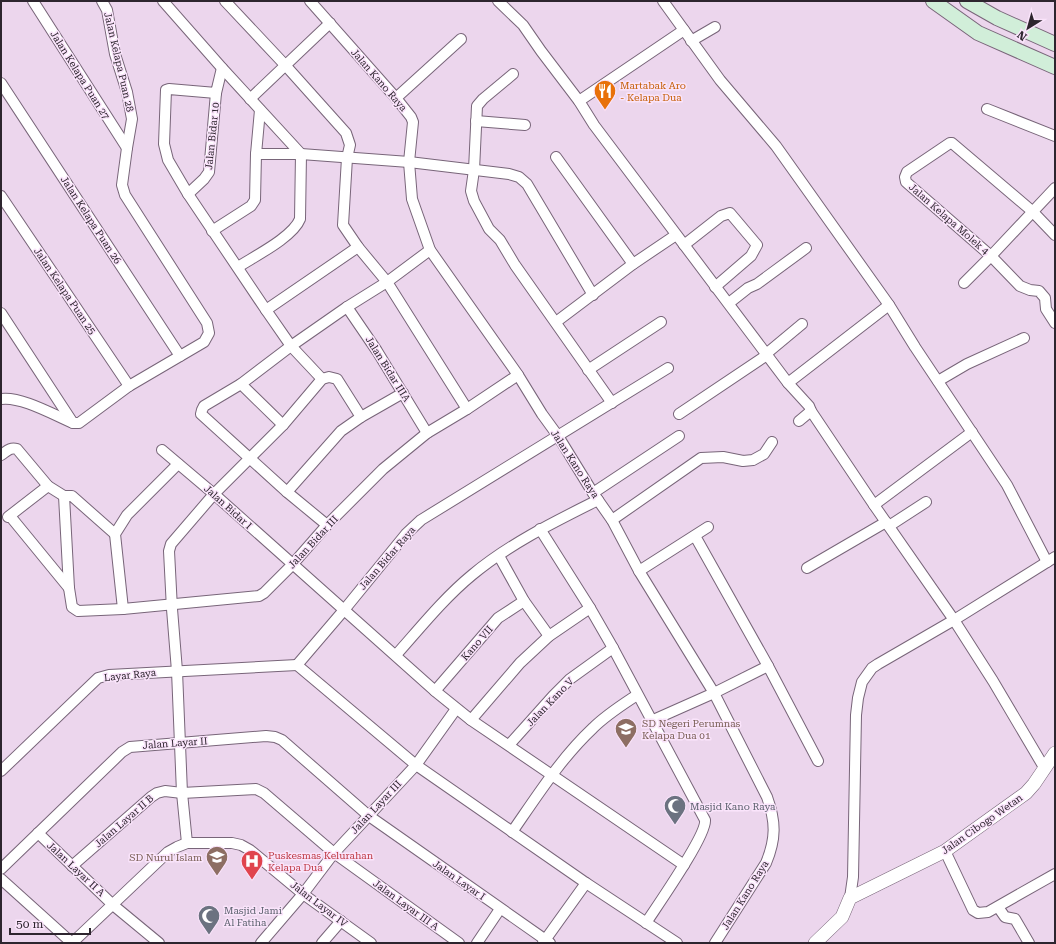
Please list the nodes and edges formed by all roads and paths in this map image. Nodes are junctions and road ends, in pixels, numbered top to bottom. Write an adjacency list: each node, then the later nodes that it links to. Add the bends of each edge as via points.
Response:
1 (33, 1): 30 (street, Jalan Kelapa Puan 27)
2 (102, 1): 30 (street, Jalan Kelapa Puan 28, via 107,10 132,120)
3 (163, 1): 18 (street)
4 (225, 1): 16 (street)
5 (310, 1): 10 (street, Jalan Kano Raya)
6 (498, 1): 24 (street, via 523,25)
7 (663, 1): 12 (street)
8 (933, 1): 17 (main road, via 978,33)
9 (967, 1): 15 (main road, via 997,18)
10 (330, 24): 16 (street); 22 (street, Jalan Kano Raya)
11 (714, 27): 14 (street)
12 (684, 30): 14 (street); 24 (street)
13 (462, 39): 22 (street)
14 (692, 41): 56 (street, via 720,80 776,146)
15 (1055, 44)
16 (286, 66): 23 (street); 34 (street, via 346,134 350,145)
17 (1055, 67)
18 (222, 68): 21 (street, Jalan Bidar 10); 23 (street)
19 (513, 74): 27 (street, via 479,102)
20 (1, 84): 67 (street, Jalan Kelapa Puan 26)
21 (216, 93): 38 (street, Jalan Bidar 10, via 209,172); 38 (street, via 169,89 166,91 166,155)
22 (396, 98): 35 (street, Jalan Kano Raya, via 413,122)
23 (250, 99): 26 (street)
24 (579, 101): 42 (street)
25 (987, 109): 29 (street)
26 (260, 110): 31 (street); 32 (street)
27 (476, 121): 28 (street); 36 (street)
28 (525, 125)
29 (1055, 136)
30 (127, 148): 67 (street, Jalan Kelapa Puan 28, via 122,184 125,195 207,323 209,333 204,342)
31 (256, 154): 32 (street); 41 (street, via 253,204)
32 (301, 154): 34 (street); 50 (street, via 298,224 284,237)
33 (556, 157): 49 (street)
34 (347, 158): 35 (street); 45 (street, via 343,225)
35 (409, 162): 36 (street); 47 (street, Jalan Kano Raya, via 412,199)
36 (474, 170): 54 (street, via 519,176 527,184); 60 (street, via 471,191 482,218)
37 (1055, 188): 40 (street)
38 (188, 194): 41 (street)
39 (1, 196): 75 (street, Jalan Kelapa Puan 25)
40 (1032, 211): 43 (street); 48 (street); 48 (street, Jalan Kelapa Molek 4, via 950,143 907,172 906,182)
41 (212, 231): 50 (street)
42 (676, 235): 44 (street); 49 (street)
43 (1055, 235)
44 (684, 245): 53 (street); 53 (street, via 721,216 730,213 757,245 750,256)
45 (358, 247): 51 (street); 58 (street)
46 (806, 248): 55 (street)
47 (430, 250): 51 (street); 70 (street, Jalan Kano Raya)
48 (991, 256): 52 (street); 62 (street, Jalan Kelapa Molek 4, via 1020,286 1039,291 1045,298 1046,309)
49 (633, 264): 54 (street)
50 (238, 267): 58 (street)
51 (387, 282): 57 (street); 79 (street)
52 (964, 283)
53 (715, 287): 55 (street)
54 (593, 295): 60 (street)
55 (729, 303): 66 (street)
56 (889, 305): 72 (street); 73 (street)
57 (347, 306): 65 (street); 76 (street, Jalan Bidar IIIA)
58 (266, 310): 65 (street)
59 (1, 313): 84 (street)
60 (556, 322): 69 (street)
61 (662, 322): 69 (street)
62 (1055, 323)
63 (802, 324): 66 (street)
64 (1024, 338): 72 (street, via 967,364)
65 (291, 346): 71 (street); 74 (street)
66 (767, 355): 73 (street); 81 (street)
67 (180, 356): 75 (street, Jalan Kelapa Puan 28)
68 (668, 368): 78 (street, Jalan Bidar Raya)
69 (588, 370): 78 (street)
70 (518, 375): 79 (street, Jalan Bidar III); 88 (street, Jalan Kano Raya)
71 (322, 379): 82 (street, via 337,379); 85 (street)
72 (938, 381): 86 (street)
73 (788, 383): 80 (street)
74 (241, 384): 85 (street); 93 (street, via 204,406 201,414)
75 (129, 386): 84 (street, Jalan Kelapa Puan 28, via 79,423)
76 (403, 393): 82 (street); 87 (street, Jalan Bidar IIIA)
77 (1, 399): 84 (street, via 20,400)
78 (612, 403): 88 (street, Jalan Bidar Raya)
79 (467, 408): 87 (street, Jalan Bidar III)
80 (811, 411): 83 (street); 101 (street)
81 (679, 414)
82 (361, 417): 96 (street, via 341,431)
83 (799, 421)
84 (73, 423)
85 (283, 425): 93 (street)
86 (972, 432): 101 (street); 110 (street)
87 (427, 433): 104 (street, Jalan Bidar III, via 383,470)
88 (558, 436): 99 (street, Jalan Kano Raya); 119 (street, Jalan Bidar Raya, via 413,527)
89 (679, 436): 99 (street)
90 (772, 442): 102 (street, via 764,454 753,460 701,458)
91 (162, 450): 94 (street, Jalan Bidar I)
92 (1, 455): 95 (street, via 9,449 17,449)
93 (250, 458): 96 (street); 97 (street)
94 (178, 464): 97 (street, Jalan Bidar I); 107 (street, via 127,515)
95 (48, 486): 98 (street); 114 (street, via 9,516)
96 (287, 492): 104 (street)
97 (214, 494): 111 (street, Jalan Bidar I); 116 (street, via 171,544)
98 (64, 496): 107 (street, via 72,496); 114 (street)
99 (595, 496): 102 (street, Jalan Kano Raya); 106 (street)
100 (926, 502): 103 (street)
101 (874, 505): 103 (street)
102 (612, 520): 113 (street, Jalan Kano Raya)
103 (887, 524): 112 (street); 120 (street)
104 (327, 525): 111 (street, Jalan Bidar III)
105 (708, 527): 108 (street)
106 (540, 529): 109 (street); 117 (street)
107 (115, 534): 118 (street)
108 (695, 536): 113 (street); 125 (street)
109 (498, 556): 115 (street); 123 (street, via 472,574 452,593)
110 (1051, 559): 120 (street)
111 (292, 565): 116 (street, Jalan Bidar III, via 264,593 254,598); 119 (street, Jalan Bidar I)
112 (807, 568)
113 (639, 571): 128 (street, Jalan Kano Raya)
114 (69, 588): 118 (street, Jalan Bidar III, via 72,607 78,611)
115 (524, 601): 121 (street); 127 (street, Kano VII, via 498,618)
116 (171, 604): 118 (street, Jalan Bidar III); 126 (street)
117 (590, 608): 121 (street); 122 (street)
118 (123, 610)
119 (344, 610): 123 (street, Jalan Bidar I); 124 (street, Jalan Bidar Raya)
120 (954, 620): 138 (street); 155 (street, via 878,664 862,682 856,715 853,877)
121 (550, 636): 131 (street, via 520,663)
122 (613, 648): 129 (street); 134 (street, Jalan Kano V, via 553,696)
123 (396, 655): 127 (street, Jalan Bidar I)
124 (297, 665): 126 (street, Layar Raya); 137 (street)
125 (768, 666): 128 (street); 136 (street)
126 (177, 671): 133 (street); 139 (street, Layar Raya, via 109,675 98,678)
127 (435, 691): 130 (street, Jalan Bidar I)
128 (714, 694): 132 (street); 162 (street, Jalan Kano Raya, via 767,797 774,824 774,838 766,863)
129 (637, 695): 132 (street); 140 (street, via 593,728)
130 (456, 709): 131 (street, Jalan Bidar I); 137 (street, Jalan Layar III)
131 (471, 720): 134 (street, Jalan Bidar I)
132 (651, 721): 148 (street, via 705,820 704,830)
133 (180, 744): 141 (street); 142 (street, Jalan Layar II, via 275,737 282,740); 144 (street, Jalan Layar II, via 130,747 122,752)
134 (509, 746): 140 (street, Jalan Bidar I)
135 (1055, 753): 138 (street, Jalan Cibogo Wetan)
136 (818, 761)
137 (416, 765): 142 (street, Jalan Layar III); 143 (street)
138 (1045, 769): 146 (street, Jalan Cibogo Wetan, via 1026,793)
139 (1, 771)
140 (551, 774): 143 (street); 148 (street, Jalan Bidar I)
141 (182, 793): 145 (street); 147 (street, Jalan Layar II B, via 260,790); 149 (street, Jalan Layar II B, via 157,793)
142 (369, 816): 147 (street, Jalan Layar III); 158 (street, Jalan Layar I)
143 (512, 832): 153 (street)
144 (38, 833): 149 (street, Jalan Layar II A); 150 (street, Jalan Layar II)
145 (187, 843): 154 (street, Jalan Layar IV, via 241,844); 156 (street, Jalan Layar IV, via 168,852)
146 (945, 851): 155 (street, Jalan Cibogo Wetan); 157 (street, via 973,910 983,914)
147 (334, 853): 154 (street, Jalan Layar III); 168 (street, Jalan Layar III A)
148 (684, 865): 160 (street)
149 (72, 866): 156 (street, Jalan Layar II A)
150 (1, 869)
151 (1055, 874): 157 (street)
152 (1, 879): 163 (street)
153 (586, 883): 160 (street); 161 (street)
154 (303, 894): 159 (street, Jalan Layar IV); 165 (street, Jalan Layar III)
155 (850, 898): 171 (street, via 842,918)
156 (114, 905): 163 (street, Jalan Layar IV); 164 (street, Jalan Layar II A)
157 (998, 906): 172 (street, via 1005,917 1015,919)
158 (500, 909): 161 (street, Jalan Layar I); 169 (street)
159 (341, 921): 166 (street); 167 (street, Jalan Layar IV)
160 (646, 923): 170 (street)
161 (546, 942)
162 (717, 942)
163 (72, 943)
164 (159, 943)
165 (261, 943)
166 (322, 943)
167 (371, 943)
168 (459, 943)
169 (477, 943)
170 (677, 943)
171 (815, 943)
172 (1029, 943)

